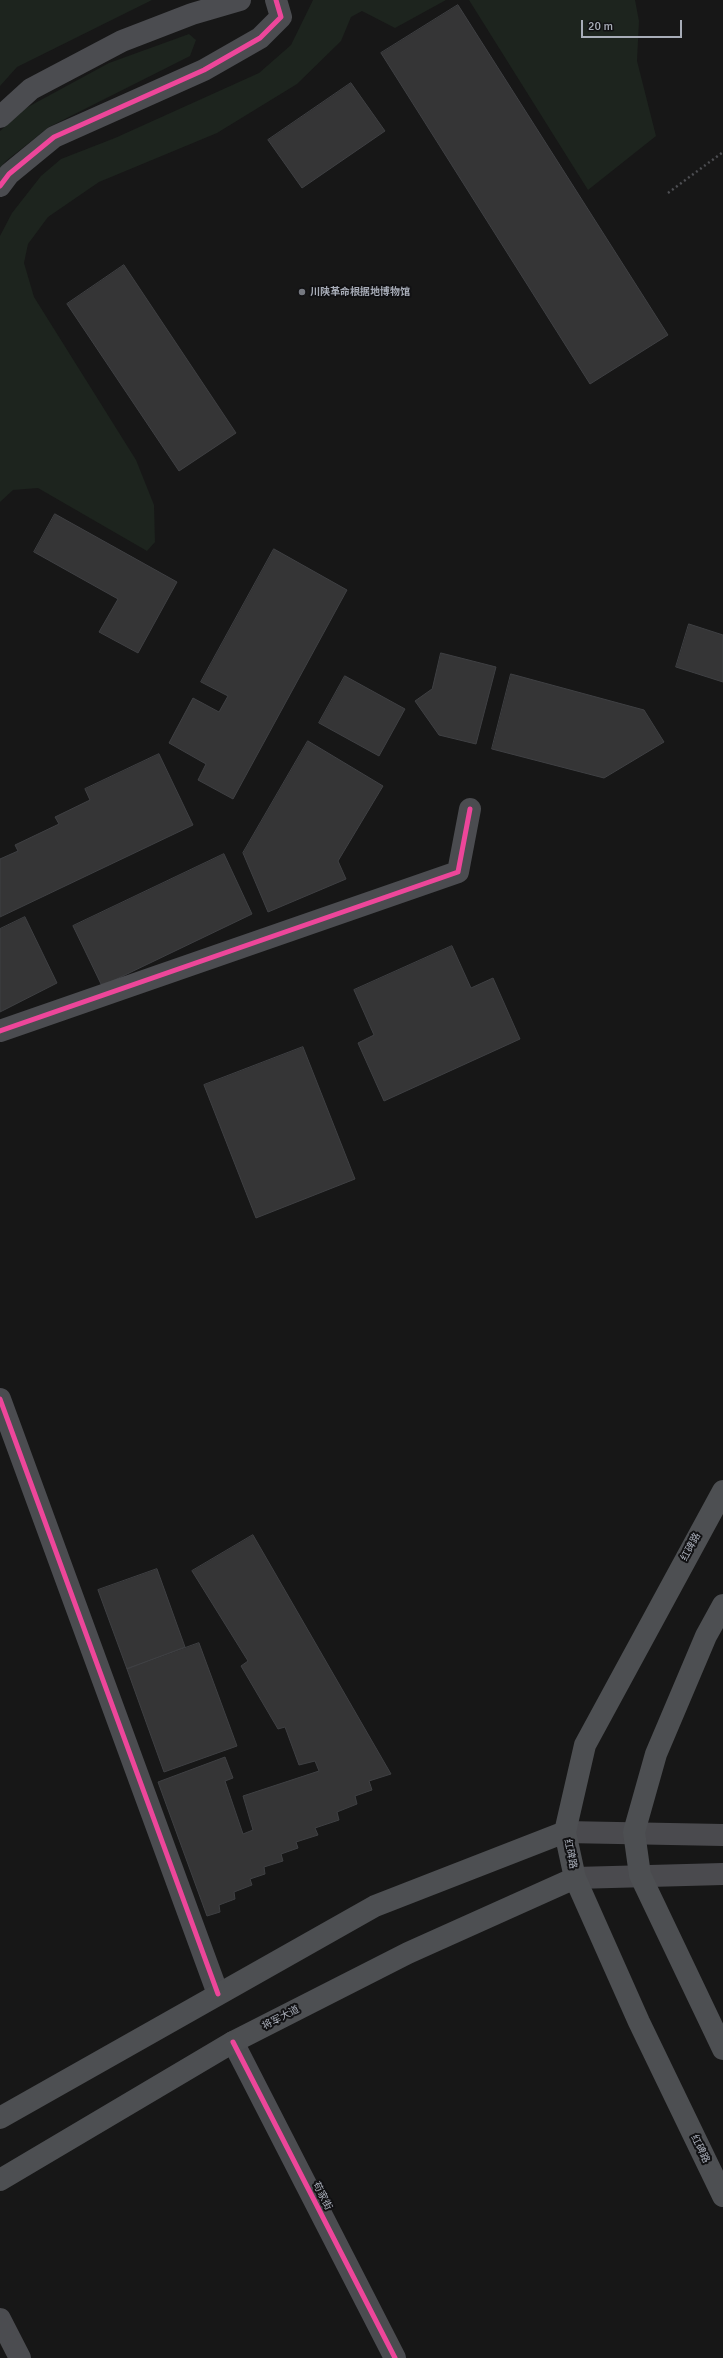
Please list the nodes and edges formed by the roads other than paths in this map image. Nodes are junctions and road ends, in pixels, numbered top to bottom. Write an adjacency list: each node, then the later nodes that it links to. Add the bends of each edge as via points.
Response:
1 (240, 0): 3 (street, via 192,14 122,41 31,89)
2 (276, 0): 4 (street, via 281,17 260,38 204,70 54,137 9,174)
3 (0, 117)
4 (0, 186)
5 (470, 809): 6 (street, via 458,872)
6 (0, 1031)
7 (0, 1399): 16 (street)
8 (723, 1491): 10 (main road, 红碑路, via 585,1745)
9 (723, 1605): 11 (main road, via 706,1636 656,1754)
10 (566, 1832): 11 (main road); 15 (main road, 红碑路); 16 (main road, via 375,1906)
11 (634, 1832): 12 (main road); 14 (main road)
12 (723, 1834)
13 (723, 1874): 14 (main road)
14 (640, 1875): 15 (main road); 18 (main road)
15 (575, 1878): 17 (main road, 将军大道, via 408,1953); 21 (main road, 红碑路, via 639,2022)
16 (218, 1994): 19 (main road)
17 (233, 2042): 20 (main road, 将军大道); 24 (street, 苟家街)
18 (723, 2049)
19 (0, 2118)
20 (0, 2180)
21 (723, 2196)
22 (0, 2319): 23 (street)
23 (20, 2358)
24 (395, 2358)

